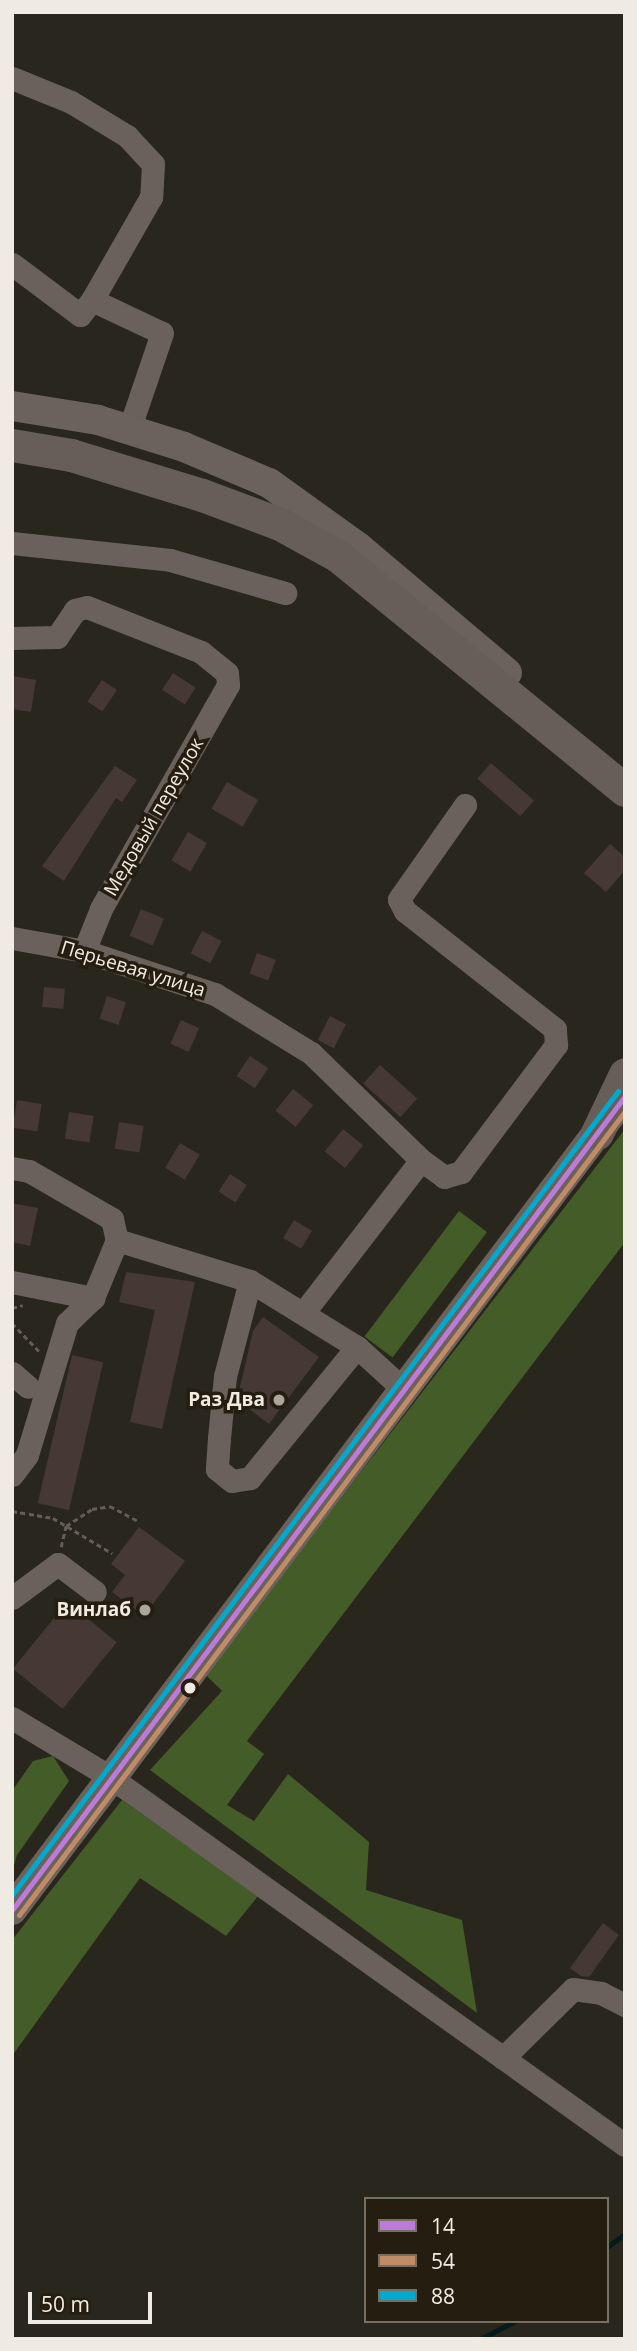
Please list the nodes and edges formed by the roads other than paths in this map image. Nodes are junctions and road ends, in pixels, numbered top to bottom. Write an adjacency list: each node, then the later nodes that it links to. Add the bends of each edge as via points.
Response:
1 (12, 78): 3 (street, via 71,102 116,129 153,164 151,197)
2 (12, 264): 3 (street, via 80,315)
3 (93, 300): 5 (street, via 162,333)
4 (12, 406): 5 (main road)
5 (129, 430): 11 (main road, via 269,483 308,507)
6 (12, 445): 10 (highway, via 71,455 281,524 338,556)
7 (12, 543): 8 (street, via 170,560)
8 (285, 593)
9 (12, 638): 16 (street, Медовый переулок, via 57,638 75,610 87,607 201,652 227,673 228,685 101,909)
10 (556, 732): 12 (highway); 13 (highway)
11 (625, 773)
12 (625, 790)
13 (625, 801)
14 (465, 805): 20 (street, Перьевая улица, via 399,899 405,911 555,1029 556,1045 461,1172 444,1177)
15 (12, 938): 16 (street, Перьевая улица)
16 (84, 951): 20 (street, Перьевая улица, via 215,994 310,1053)
17 (625, 1074): 19 (highway)
18 (625, 1097): 19 (main road)
19 (597, 1133): 28 (main road)
20 (421, 1160): 26 (street)
21 (12, 1168): 22 (street, via 29,1171 112,1219)
22 (117, 1240): 23 (street); 25 (street)
23 (250, 1281): 26 (street); 27 (street, via 225,1376 220,1426 217,1469 232,1481 250,1478)
24 (12, 1282): 25 (street)
25 (93, 1298): 29 (street, via 67,1323 27,1455)
26 (303, 1313): 27 (street)
27 (357, 1347): 28 (street)
28 (401, 1387): 33 (main road)
29 (12, 1475)
30 (95, 1591): 31 (street, via 58,1564)
31 (12, 1598)
32 (12, 1718): 33 (street)
33 (110, 1777): 34 (main road); 36 (street)
34 (12, 1909)
35 (625, 2005): 36 (street, via 601,1993 573,1989)
36 (503, 2058): 37 (street)
37 (625, 2145)

